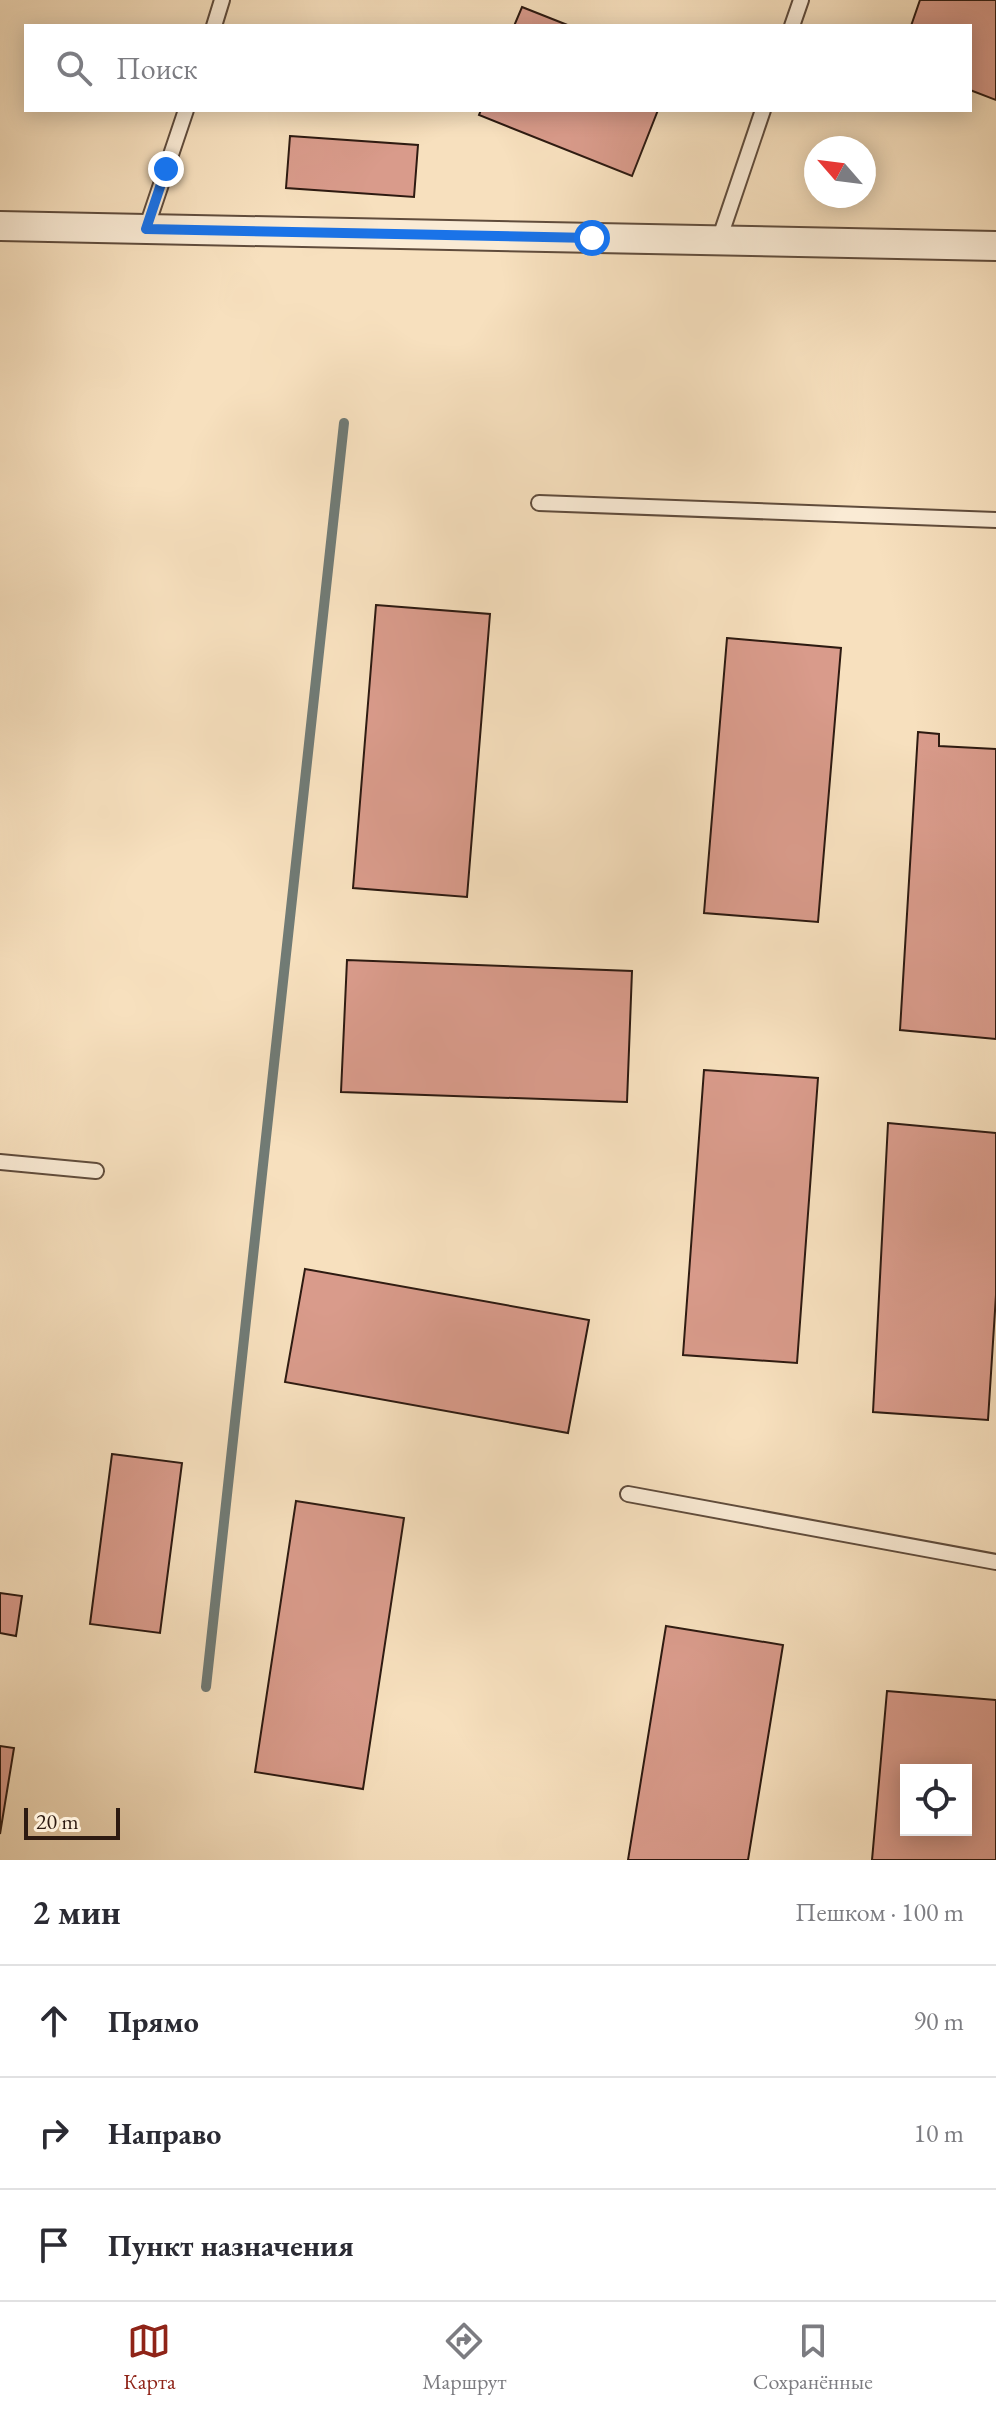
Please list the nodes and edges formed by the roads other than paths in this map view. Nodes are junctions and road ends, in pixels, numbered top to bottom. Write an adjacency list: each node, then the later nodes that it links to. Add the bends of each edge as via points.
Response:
1 (222, 0): 3 (lane)
2 (801, 0): 4 (lane)
3 (215, 24)
4 (793, 24)
5 (185, 112): 8 (lane)
6 (762, 112): 9 (lane)
7 (0, 226): 8 (street)
8 (146, 229): 9 (street)
9 (719, 240): 10 (street)
10 (996, 246)
11 (539, 503): 12 (lane)
12 (996, 520)
13 (0, 1162): 14 (lane)
14 (96, 1171)
15 (628, 1494): 16 (lane)
16 (996, 1562)

